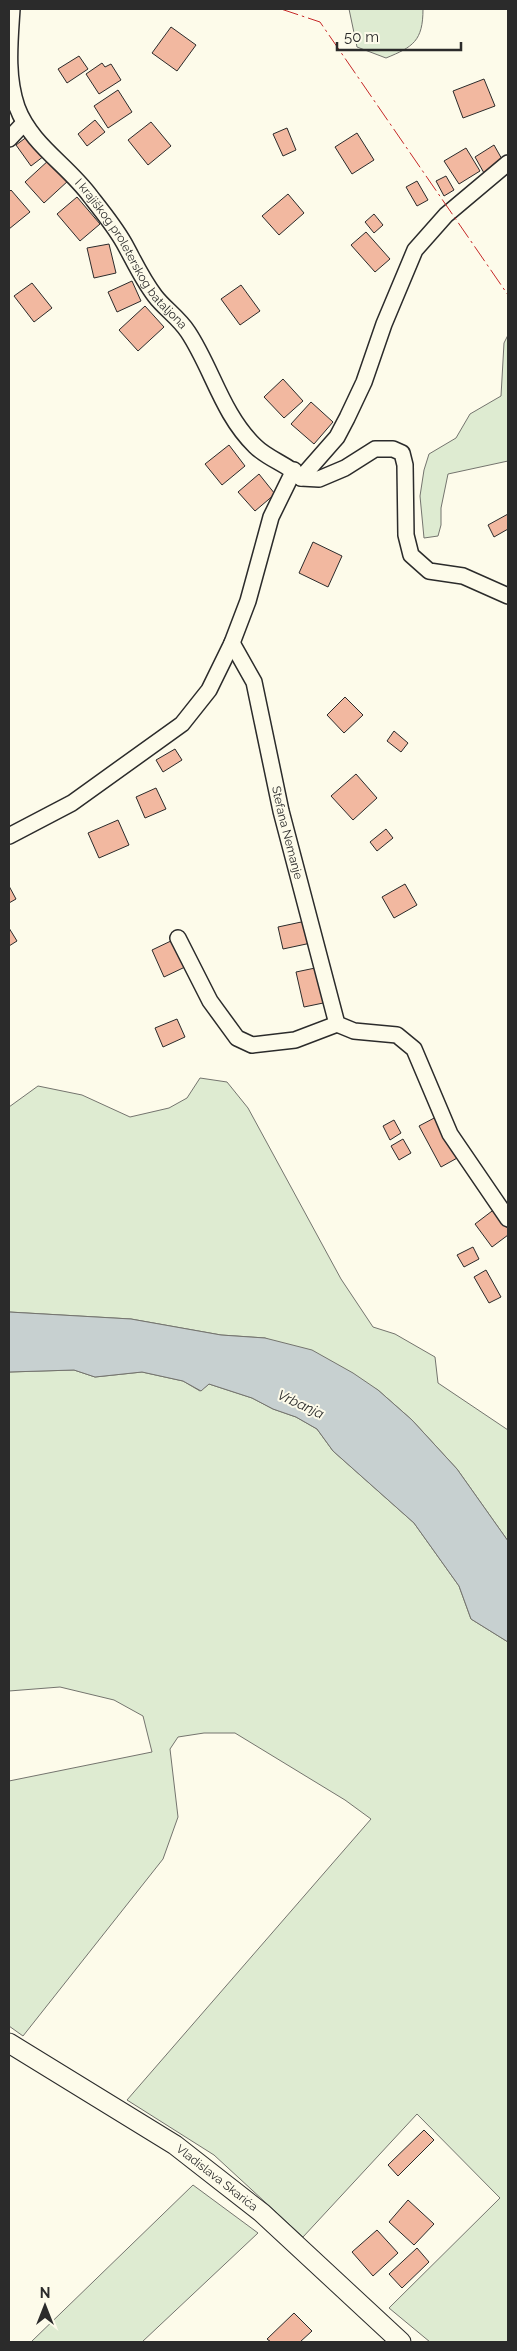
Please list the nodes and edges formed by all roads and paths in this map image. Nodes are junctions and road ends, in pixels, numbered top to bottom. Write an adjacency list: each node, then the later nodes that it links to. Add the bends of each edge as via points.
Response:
1 (12, 9): 2 (street, I krajiškog proleterskog bataljona, via 12,88)
2 (24, 123): 3 (street); 5 (street, I krajiškog proleterskog bataljona, via 91,196 155,296 188,331 222,400 242,429 262,451)
3 (9, 139)
4 (508, 163): 5 (street, via 446,215 415,250 347,418 337,437)
5 (298, 474): 6 (street, via 319,479 346,468 375,449 393,449 402,453 406,535 411,555 429,570 464,576); 7 (street, via 271,517 248,601)
6 (508, 596)
7 (232, 643): 8 (street, via 209,690 182,724 72,803); 10 (street, Stefana Nemanje, via 254,682 282,811)
8 (9, 836)
9 (178, 938): 10 (street, via 210,1001 236,1038 252,1045 295,1040)
10 (337, 1024): 11 (street, via 354,1031 397,1035 414,1049 450,1134)
11 (508, 1219)
12 (9, 2044): 13 (street, Vladislava Skarića, via 175,2145 262,2213)
13 (401, 2342)

